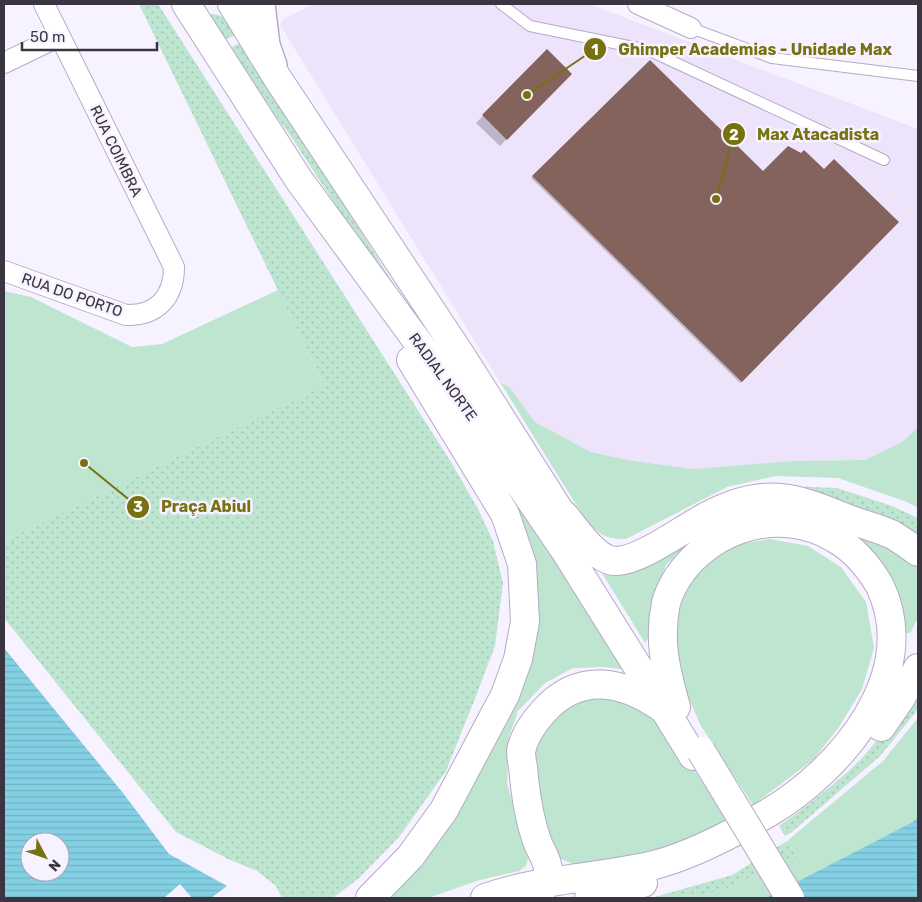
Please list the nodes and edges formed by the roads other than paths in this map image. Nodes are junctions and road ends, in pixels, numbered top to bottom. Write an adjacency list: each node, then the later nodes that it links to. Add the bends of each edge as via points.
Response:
1 (44, 4): 9 (street, RUA COIMBRA)
2 (186, 4): 14 (main road, RADIAL NORTE)
3 (204, 4): 7 (main road, via 211,7)
4 (262, 4): 12 (street, RADIAL NORTE, via 267,45)
5 (501, 4): 13 (lane, via 530,26 648,50)
6 (638, 4): 8 (street)
7 (238, 5): 12 (main road, RADIAL NORTE)
8 (691, 28): 11 (lane, via 772,58)
9 (60, 36): 10 (street); 16 (street, RUA COIMBRA, via 174,267 174,281)
10 (4, 63)
11 (918, 76)
12 (278, 79): 17 (main road, RADIAL NORTE)
13 (884, 160)
14 (299, 180): 20 (main road, RADIAL NORTE, via 489,439); 25 (main road, via 506,514 522,564 525,622 518,660 505,695 444,810 410,857)
15 (4, 271): 16 (street, RUA DO PORTO, via 126,315 140,315)
16 (165, 299)
17 (561, 512): 18 (main road, via 594,551 617,561 638,555 718,510 764,498 788,498 808,503 892,535); 20 (main road, RADIAL NORTE)
18 (918, 552)
19 (918, 668): 23 (main road, via 866,748 826,787 786,818 718,858 671,876)
20 (671, 710): 21 (main road, RADIAL NORTE); 22 (main road, via 617,685 570,689 551,703 532,724 521,752 524,784); 23 (main road, via 663,656 666,602 685,566 715,540 753,524 794,523 835,538 867,566 892,615 895,640 892,665 884,692 844,751 778,806 723,838 653,866)
21 (697, 754): 27 (main road); 28 (main road, bridge)
22 (537, 841): 23 (main road, via 560,870); 24 (main road, via 548,868)
23 (584, 888): 24 (main road)
24 (540, 891): 26 (main road, via 499,893)
25 (370, 898)
26 (485, 898)
27 (777, 898)
28 (790, 898)

